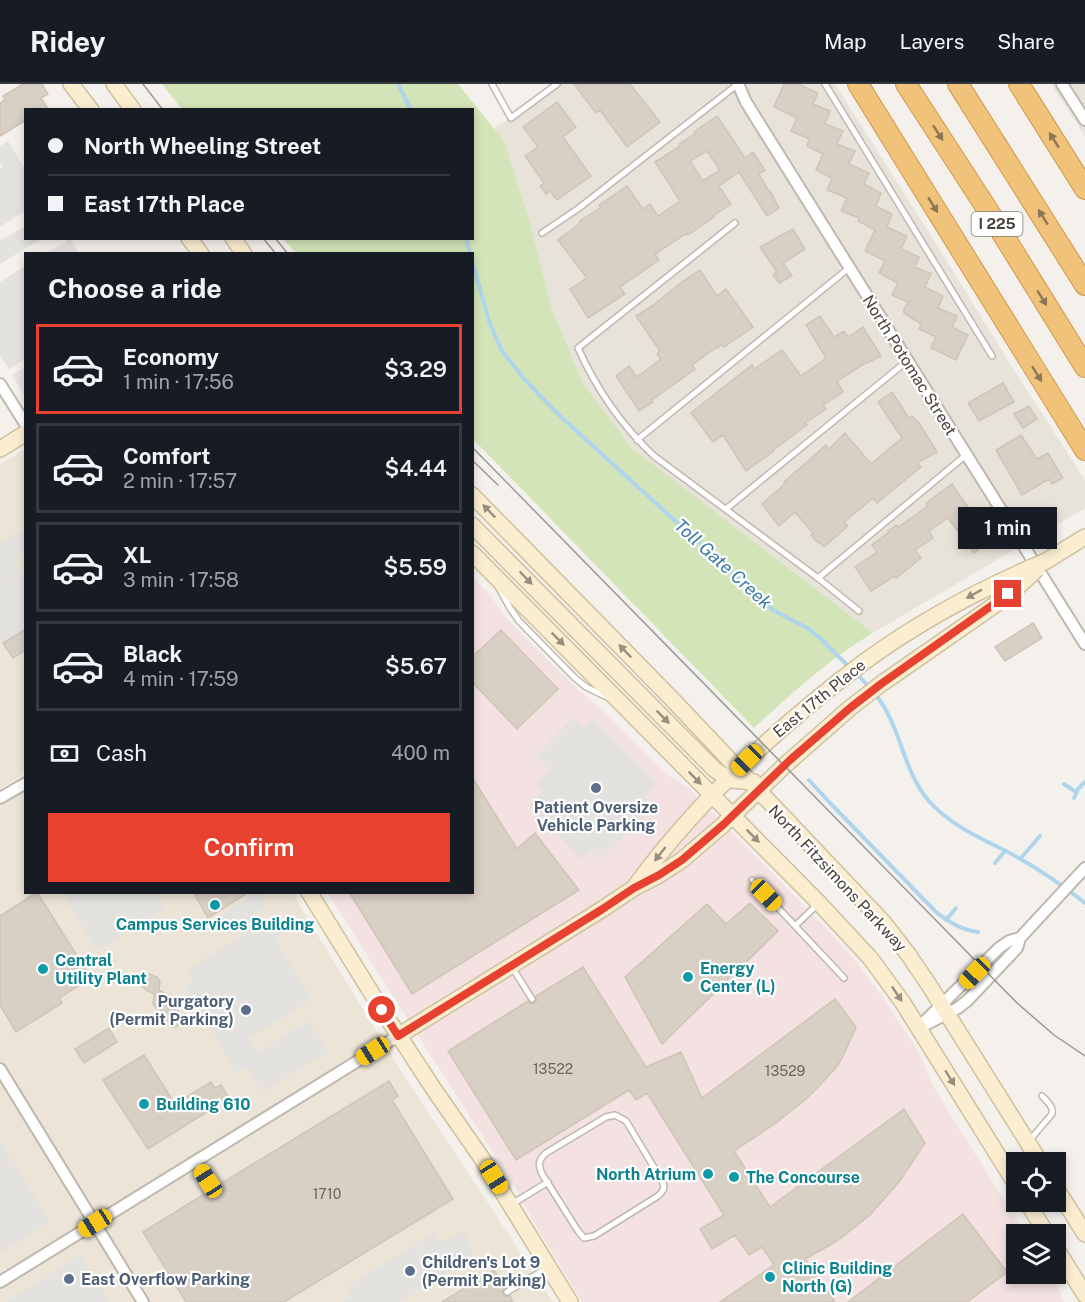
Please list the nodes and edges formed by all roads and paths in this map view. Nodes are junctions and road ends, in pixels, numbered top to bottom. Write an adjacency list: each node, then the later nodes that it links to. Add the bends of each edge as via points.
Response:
1 (71, 84): 12 (main road)
2 (114, 84): 13 (main road)
3 (492, 84): 4 (lane, via 511,118)
4 (557, 84)
5 (738, 84): 17 (lane); 18 (street, North Potomac Street)
6 (825, 84): 20 (lane)
7 (858, 84): 28 (highway, one-way to 28)
8 (906, 84): 22 (highway, I 225, one-way to 22)
9 (958, 84): 19 (highway, I 225, one-way to 9)
10 (1019, 84): 15 (highway, one-way to 10)
11 (1062, 84): 14 (street)
12 (89, 108)
13 (132, 108)
14 (1085, 120)
15 (1085, 189)
16 (735, 224): 26 (lane, via 578,348 600,391)
17 (542, 233)
18 (849, 268): 21 (street, North Potomac Street); 26 (lane)
19 (1085, 285)
20 (992, 356)
21 (907, 361): 29 (street, North Potomac Street); 31 (lane)
22 (1085, 367)
23 (0, 384): 24 (street)
24 (24, 422)
25 (24, 434): 27 (main road)
26 (637, 440): 31 (lane)
27 (0, 449)
28 (1085, 450)
29 (966, 455): 36 (lane); 38 (street, North Potomac Street)
30 (474, 497): 39 (main road, North Fitzsimons Parkway, one-way to 30, via 671,698)
31 (726, 509): 36 (lane)
32 (474, 527): 39 (main road, one-way to 39, via 715,770)
33 (1085, 537): 35 (main road, East 17th Place)
34 (474, 555): 42 (main road, North Fitzsimons Parkway, one-way to 42)
35 (1046, 561): 39 (main road, East 17th Place, one-way to 39, bridge, via 979,591 882,648 786,724); 41 (main road, East 17th Place, bridge, via 996,604 881,684 771,777)
36 (818, 578): 37 (lane)
37 (859, 611)
38 (1085, 644)
39 (733, 774): 41 (main road, North Fitzsimons Parkway); 42 (main road, East 17th Place)
40 (24, 784): 43 (street)
41 (754, 786): 44 (main road, East 17th Place); 54 (main road, North Fitzsimons Parkway, via 884,923)
42 (712, 794): 44 (main road, North Fitzsimons Parkway); 47 (main road, East 17th Place, one-way to 47)
43 (0, 798)
44 (732, 815): 47 (main road, East 17th Place, via 682,860); 49 (main road, North Fitzsimons Parkway, one-way to 49)
45 (1085, 868): 54 (street, via 968,1000 958,1008)
46 (752, 880): 50 (lane)
47 (634, 888): 51 (main road, East 17th Place)
48 (310, 894): 56 (main road)
49 (819, 903): 50 (lane); 55 (main road, North Fitzsimons Parkway, one-way to 55, via 872,959)
50 (795, 925): 52 (lane)
51 (511, 966): 53 (lane); 56 (main road, East 17th Place)
52 (844, 978)
53 (532, 999)
54 (944, 1009): 55 (street); 59 (main road, North Fitzsimons Parkway)
55 (919, 1028): 62 (main road, North Fitzsimons Parkway, one-way to 62)
56 (398, 1036): 61 (street, East 17th Place); 65 (main road)
57 (0, 1069): 67 (street)
58 (1042, 1096): 59 (lane, via 1053,1111)
59 (1028, 1142): 60 (main road, North Fitzsimons Parkway)
60 (1034, 1152)
61 (195, 1161): 64 (lane); 67 (street, East 17th Place)
62 (1006, 1168)
63 (548, 1182): 63 (lane, via 580,1234 587,1238 664,1191 662,1179 626,1120 615,1115 540,1158 538,1165); 65 (lane)
64 (213, 1189)
65 (511, 1204): 70 (main road)
66 (1066, 1204): 68 (main road)
67 (95, 1223): 71 (street, East 17th Place); 74 (street)
68 (1085, 1234)
69 (1066, 1264): 73 (main road)
70 (549, 1267): 72 (lane); 75 (main road)
71 (0, 1282)
72 (507, 1292)
73 (1085, 1295)
74 (143, 1302)
75 (570, 1302)

